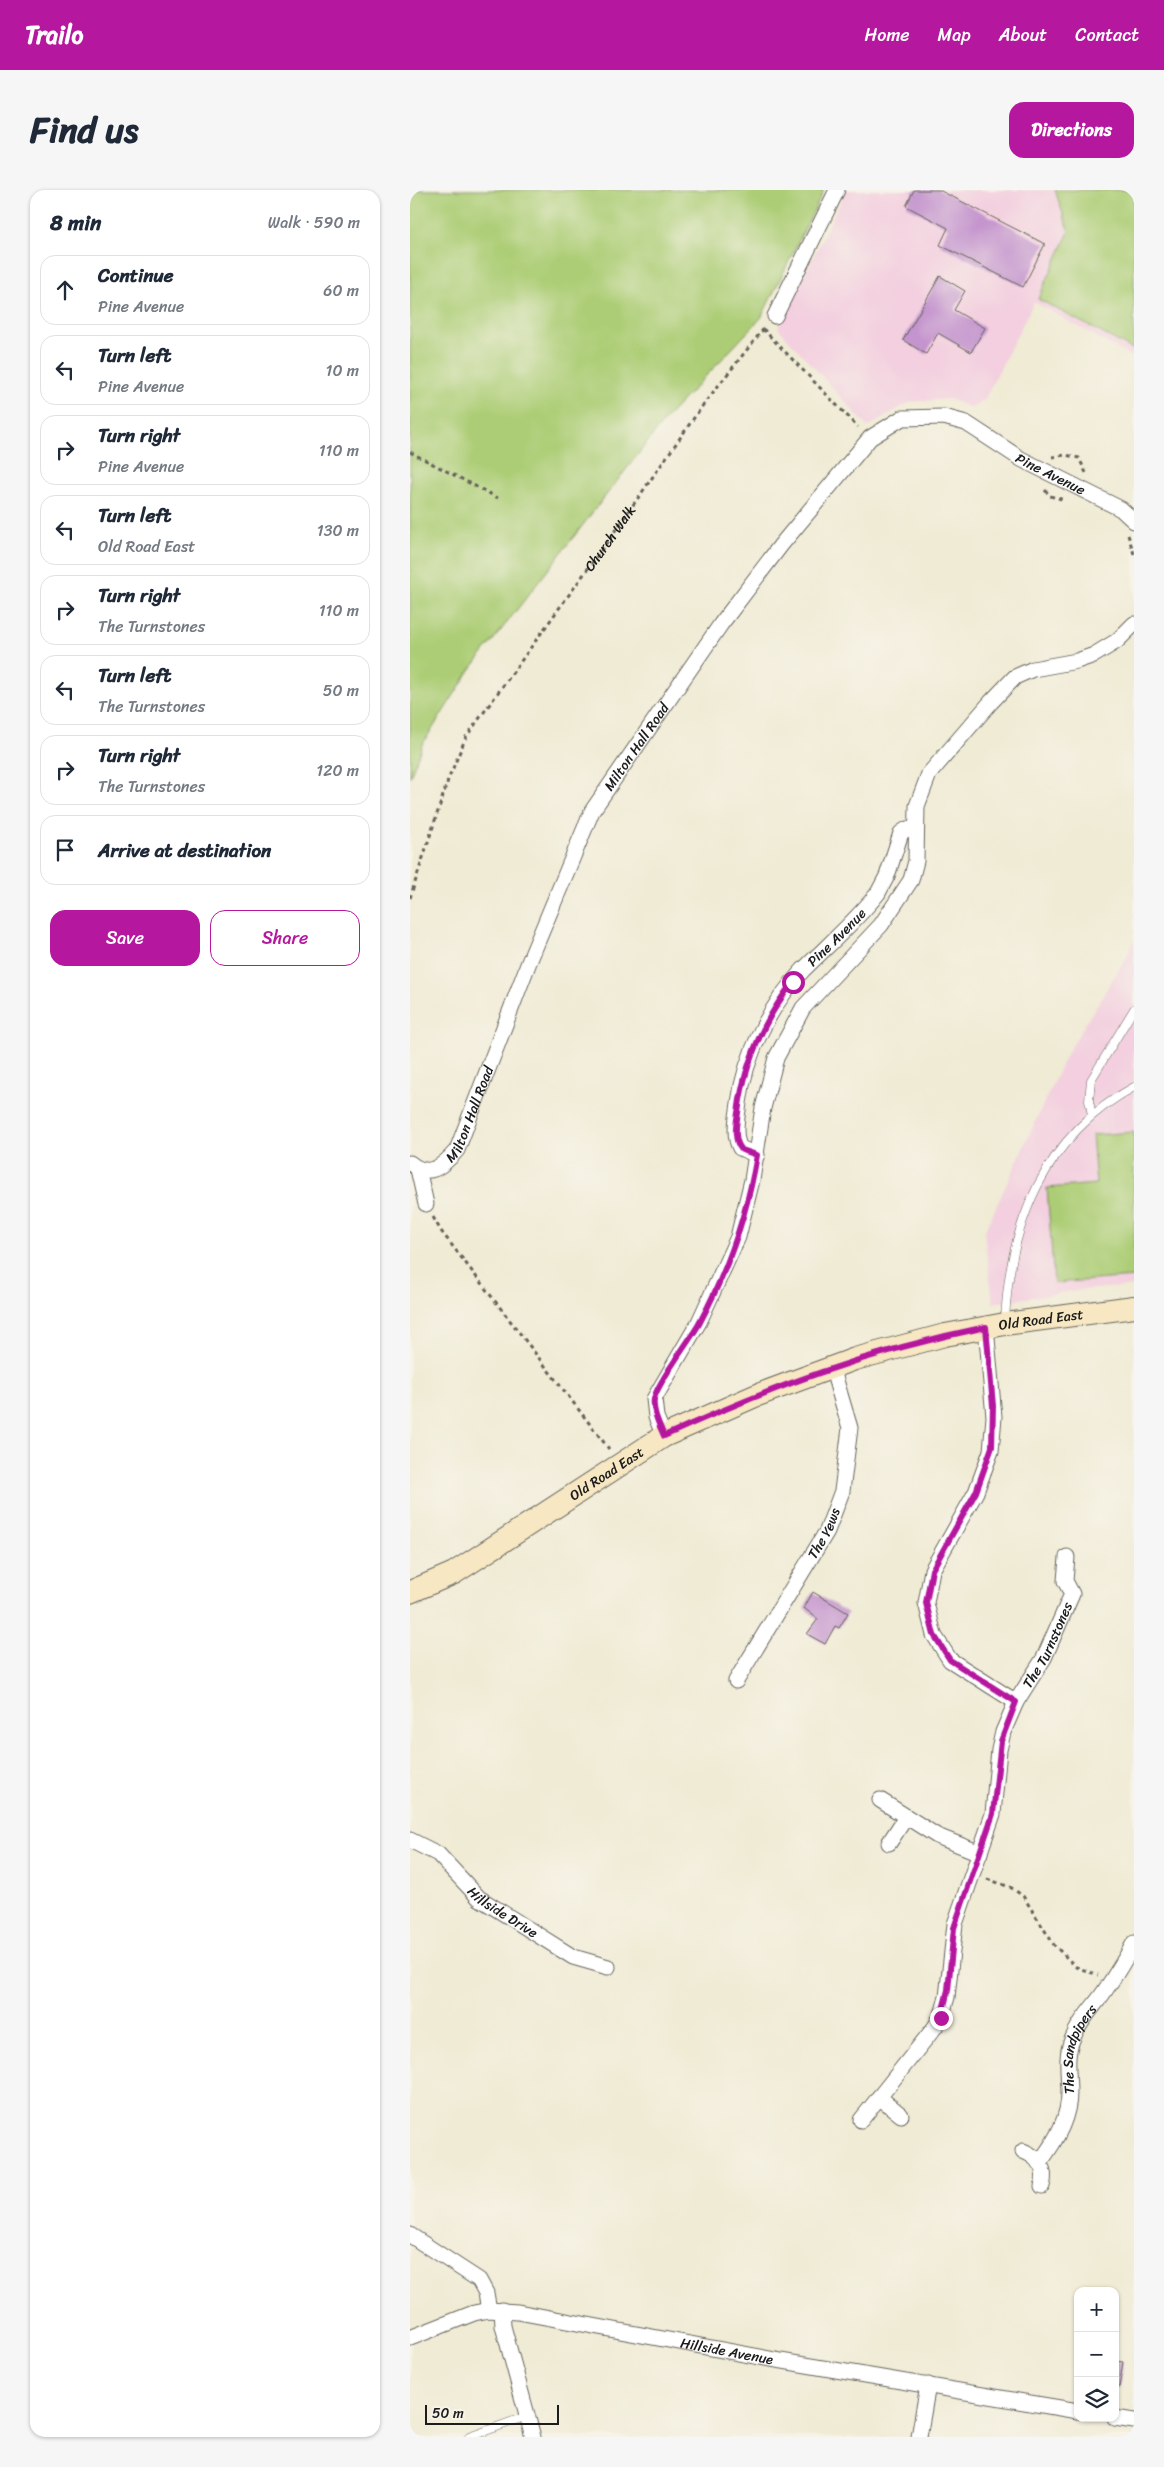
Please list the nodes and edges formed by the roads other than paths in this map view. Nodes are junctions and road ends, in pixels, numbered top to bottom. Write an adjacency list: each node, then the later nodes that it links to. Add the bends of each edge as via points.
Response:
1 (837, 190): 2 (street)
2 (775, 316)
3 (966, 423): 4 (street, Pine Avenue, via 1022,459 1121,509); 11 (street, Milton Hall Road, via 944,417 902,418 870,438 781,545 721,624 592,811 529,962 457,1150 440,1167 429,1172)
4 (1134, 521)
5 (1134, 624): 6 (street, Pine Avenue, via 1098,653 1077,661 1033,668 1010,682 929,774 918,800)
6 (915, 828): 10 (street, Pine Avenue, via 915,869 901,899 876,932 812,997 782,1044 767,1086); 10 (street, Pine Avenue, via 901,833 878,893 796,978 763,1029 742,1086 736,1134 742,1150)
7 (1134, 1009): 9 (lane, via 1091,1080 1088,1101)
8 (1134, 1087): 9 (lane)
9 (1092, 1115): 14 (lane, via 1063,1144 1032,1193 1017,1237)
10 (757, 1155): 16 (street, Pine Avenue, via 746,1213 731,1256 699,1322 654,1399 656,1417)
11 (414, 1166): 12 (street, Milton Hall Road)
12 (426, 1204)
13 (1134, 1307): 14 (main road, Old Road East)
14 (995, 1325): 15 (main road, Old Road East, via 903,1345); 20 (street, The Turnstones, via 992,1447 976,1492 932,1570 926,1603 934,1635 950,1660)
15 (832, 1367): 16 (main road, Old Road East); 19 (street, The Yews, via 850,1428 842,1490 827,1531)
16 (664, 1436): 18 (main road, Old Road East, via 454,1572)
17 (1067, 1557): 20 (street, The Turnstones, via 1065,1581 1072,1594 1044,1658)
18 (410, 1592)
19 (736, 1681)
20 (1016, 1702): 25 (street, The Turnstones, via 1001,1741 993,1814)
21 (880, 1800): 22 (street)
22 (906, 1817): 24 (street); 25 (street, via 937,1836)
23 (410, 1840): 28 (street, Hillside Drive, via 438,1854 480,1898 573,1957)
24 (889, 1843)
25 (980, 1853): 29 (street, The Turnstones, via 954,1928 948,1990 942,2015 936,2027)
26 (1134, 1942): 27 (street, The Sandpipers)
27 (1131, 1960): 33 (street, The Sandpipers, via 1084,2017 1071,2040 1066,2112 1054,2143)
28 (608, 1968)
29 (879, 2097): 30 (street); 31 (street, The Turnstones)
30 (901, 2115)
31 (861, 2120)
32 (1023, 2151): 33 (street, via 1034,2156)
33 (1039, 2163): 34 (street, via 1044,2175)
34 (1042, 2186)
35 (410, 2235): 36 (street, via 479,2280)
36 (496, 2310): 37 (street, via 474,2313); 38 (street, Hillside Avenue); 40 (street)
37 (410, 2338)
38 (928, 2385): 39 (street, Hillside Avenue); 45 (street)
39 (1074, 2411)
40 (527, 2416): 43 (lane); 44 (street)
41 (1119, 2419): 42 (street)
42 (1134, 2421)
43 (469, 2437)
44 (533, 2437)
45 (919, 2437)

